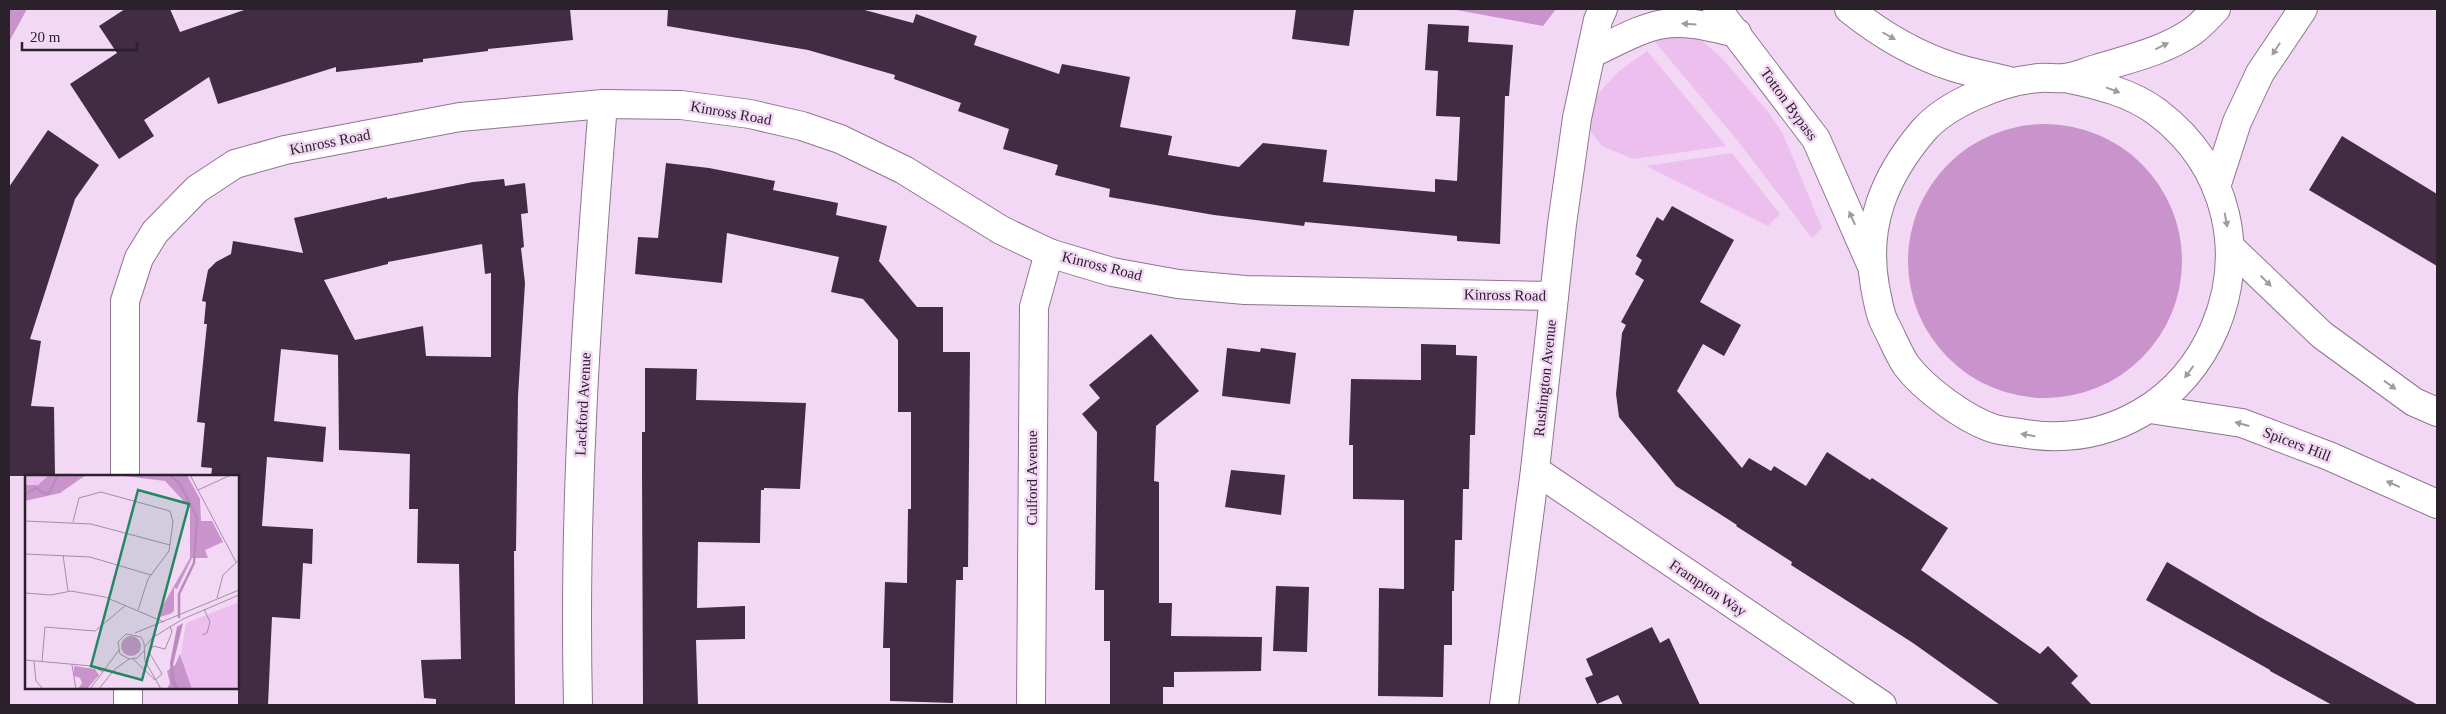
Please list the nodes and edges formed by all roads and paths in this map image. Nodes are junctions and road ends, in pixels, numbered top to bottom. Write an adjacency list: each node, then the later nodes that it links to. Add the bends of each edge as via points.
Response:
1 (1603, 9): 7 (street, Rushington Avenue)
2 (1717, 9): 6 (street, Totton Bypass)
3 (1849, 9): 9 (street, one-way to 9, via 1910,49 1952,67)
4 (2216, 9): 8 (street, one-way to 4, via 2150,52 2192,32)
5 (2303, 9): 11 (street, one-way to 11, via 2260,73 2237,122)
6 (1737, 33): 7 (street, one-way to 7, via 1694,24 1664,24); 14 (street, Totton Bypass, one-way to 6, via 1816,139)
7 (1592, 53): 15 (street, Rushington Avenue, via 1577,118)
8 (2066, 78): 9 (street); 11 (street, one-way to 11, via 2114,89 2156,112 2191,145)
9 (2013, 82): 14 (street, via 1966,99 1926,128 1895,167 1876,213)
10 (603, 104): 13 (street, Kinross Road, via 681,105 750,114 802,126 840,139 904,170 1001,230); 19 (street, Kinross Road, via 460,117 285,150 235,164 196,189 155,232 139,258 125,301); 23 (street, Lackford Avenue, via 588,292 579,489)
11 (2216, 186): 12 (street, one-way to 12, via 2226,216)
12 (2230, 247): 16 (street, one-way to 16, via 2227,294 2212,339 2185,378); 17 (street, one-way to 17, via 2322,335 2414,402)
13 (1049, 253): 15 (street, Kinross Road, via 1112,272 1178,284 1245,290); 24 (street, Culford Avenue, via 1034,307)
14 (1871, 263): 16 (street, one-way to 14, via 2100,431 2047,438 1993,428 1945,403 1906,365 1881,317)
15 (1554, 296): 18 (street, Rushington Avenue)
16 (2150, 408): 20 (street, Spicers Hill, one-way to 16, via 2329,456 2242,423)
17 (2437, 412)
18 (1535, 470): 25 (street, Rushington Avenue); 26 (street, Frampton Way)
19 (125, 475)
20 (2437, 504)
21 (128, 689): 22 (street)
22 (128, 705)
23 (578, 705)
24 (1031, 705)
25 (1504, 705)
26 (1882, 705)

